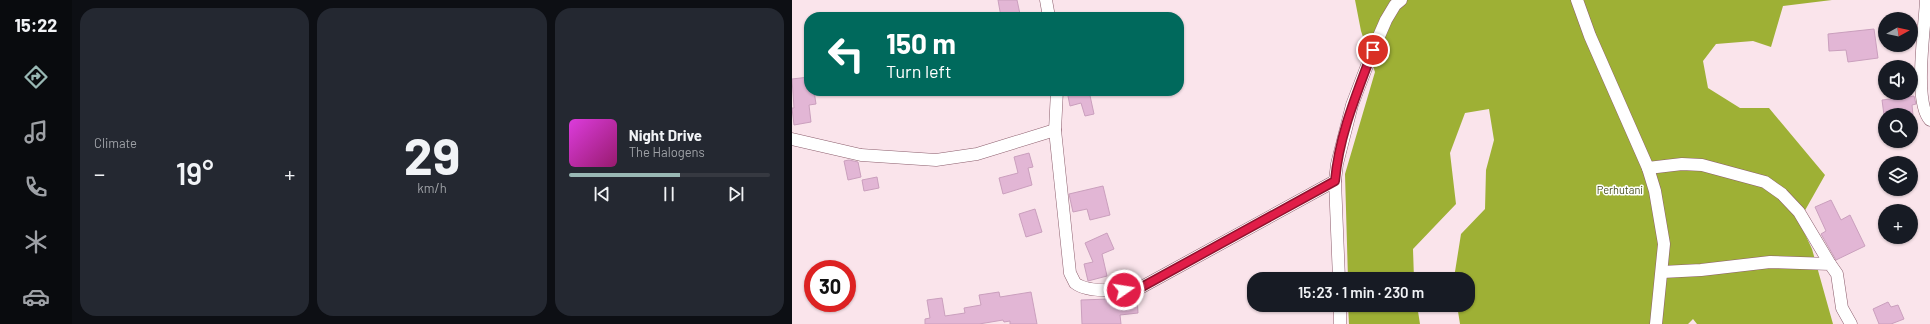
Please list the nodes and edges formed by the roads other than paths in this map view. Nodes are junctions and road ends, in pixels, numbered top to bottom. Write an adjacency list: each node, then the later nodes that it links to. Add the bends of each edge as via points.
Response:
1 (1046, 0): 5 (street)
2 (1401, 0): 11 (street, via 1386,20 1352,105)
3 (1577, 0): 10 (street, via 1590,36)
4 (1926, 0): 7 (street, via 1920,86 1924,112)
5 (1048, 12)
6 (1057, 96): 8 (street)
7 (1930, 120)
8 (1055, 130): 9 (street, via 977,154 936,160 861,155); 11 (street, via 1070,273 1075,283 1084,288 1140,288)
9 (792, 139)
10 (1648, 168): 12 (street, via 1682,164 1702,165 1765,182 1782,194 1799,212); 14 (street, via 1660,215 1664,244)
11 (1335, 181): 13 (street)
12 (1830, 264): 14 (street, via 1770,262); 18 (street, via 1839,281 1842,308)
13 (1339, 272)
14 (1662, 272): 17 (street)
15 (1340, 312): 16 (street)
16 (1340, 324)
17 (1656, 324)
18 (1851, 324)

